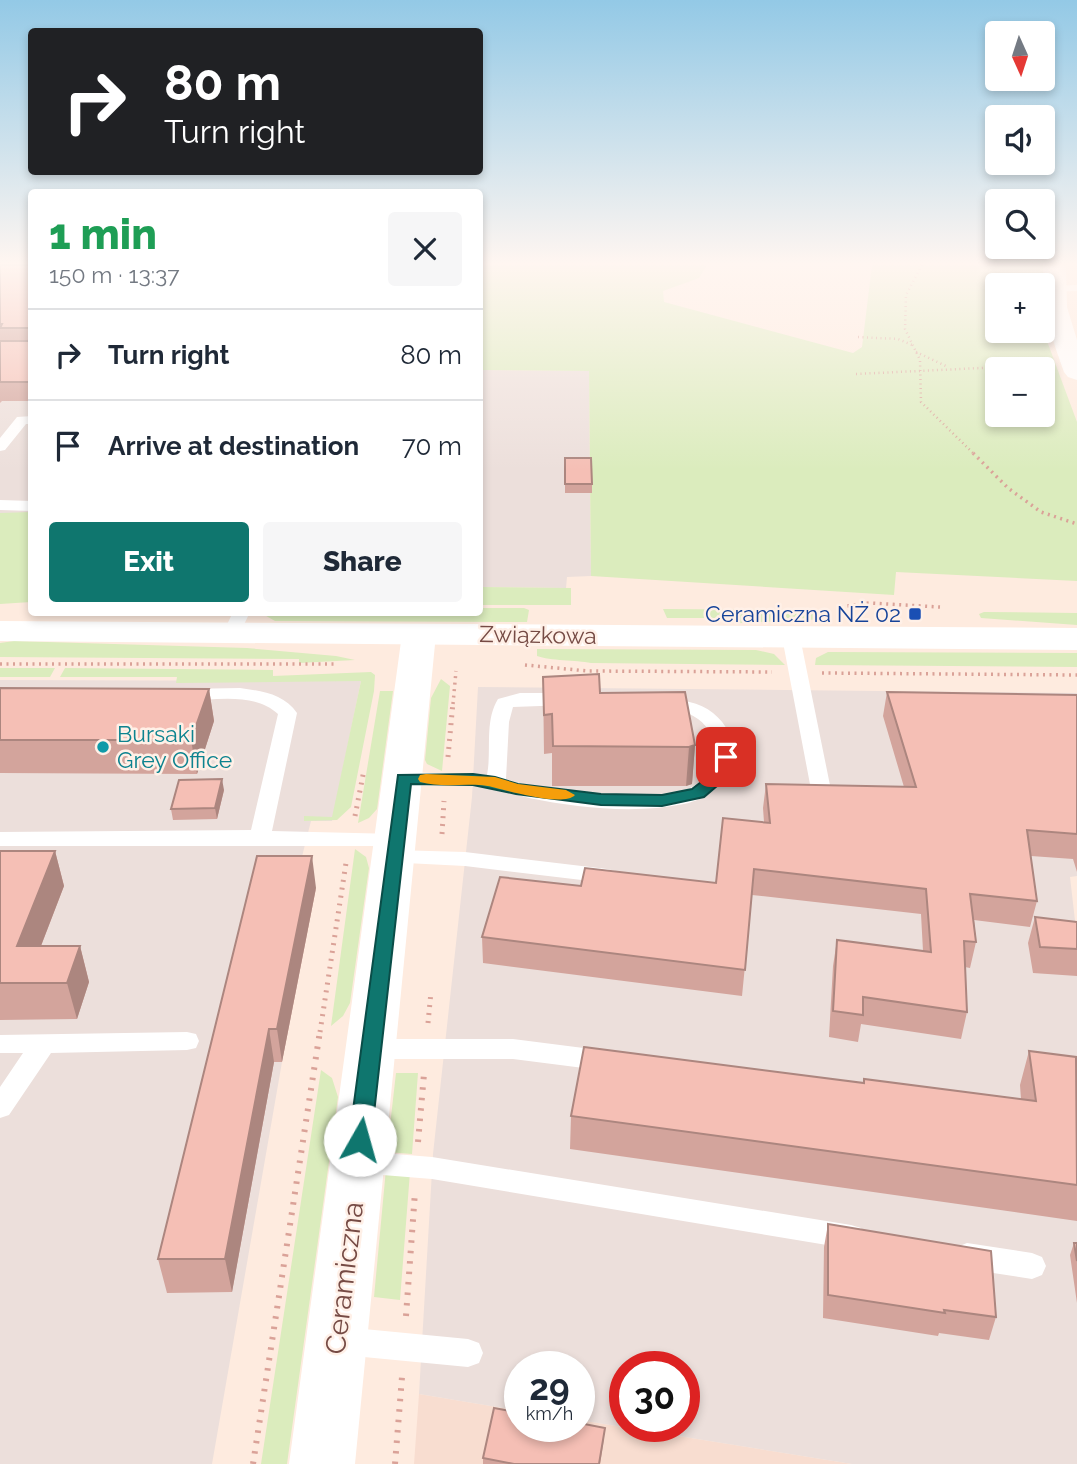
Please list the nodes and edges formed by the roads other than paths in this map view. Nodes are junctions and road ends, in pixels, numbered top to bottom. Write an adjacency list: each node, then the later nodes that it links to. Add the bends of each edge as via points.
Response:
1 (1062, 333): 2 (street)
2 (1076, 370)
3 (28, 420): 4 (lane, via 22,420)
4 (0, 447)
5 (28, 504): 6 (lane)
6 (0, 505)
7 (237, 623): 8 (street, Związkowa); 9 (street, Związkowa)
8 (0, 631)
9 (419, 634): 10 (street, Związkowa); 15 (street, Ceramiczna)
10 (792, 638): 11 (street, Związkowa); 17 (lane)
11 (1077, 639)
12 (161, 695): 18 (lane, via 255,695 282,704 288,712)
13 (590, 699): 16 (lane, via 505,703 500,713)
14 (643, 700): 16 (lane, via 690,707 710,718 726,757 717,778 698,793 662,800 601,800)
15 (384, 771): 16 (lane); 20 (street, Ceramiczna)
16 (495, 782)
17 (823, 800)
18 (260, 837): 19 (lane); 20 (lane)
19 (0, 839)
20 (380, 846): 21 (lane); 25 (street, Ceramiczna)
21 (630, 878)
22 (187, 1041): 24 (lane)
23 (0, 1044): 24 (lane)
24 (43, 1044): 27 (lane)
25 (371, 1049): 26 (lane, via 513,1049); 28 (street, Ceramiczna)
26 (633, 1064)
27 (0, 1108)
28 (358, 1162): 29 (lane, via 432,1168); 32 (street, Ceramiczna)
29 (882, 1242)
30 (936, 1251): 31 (lane)
31 (1032, 1266)
32 (336, 1341): 33 (lane); 34 (street, Ceramiczna)
33 (468, 1353)
34 (322, 1464)

